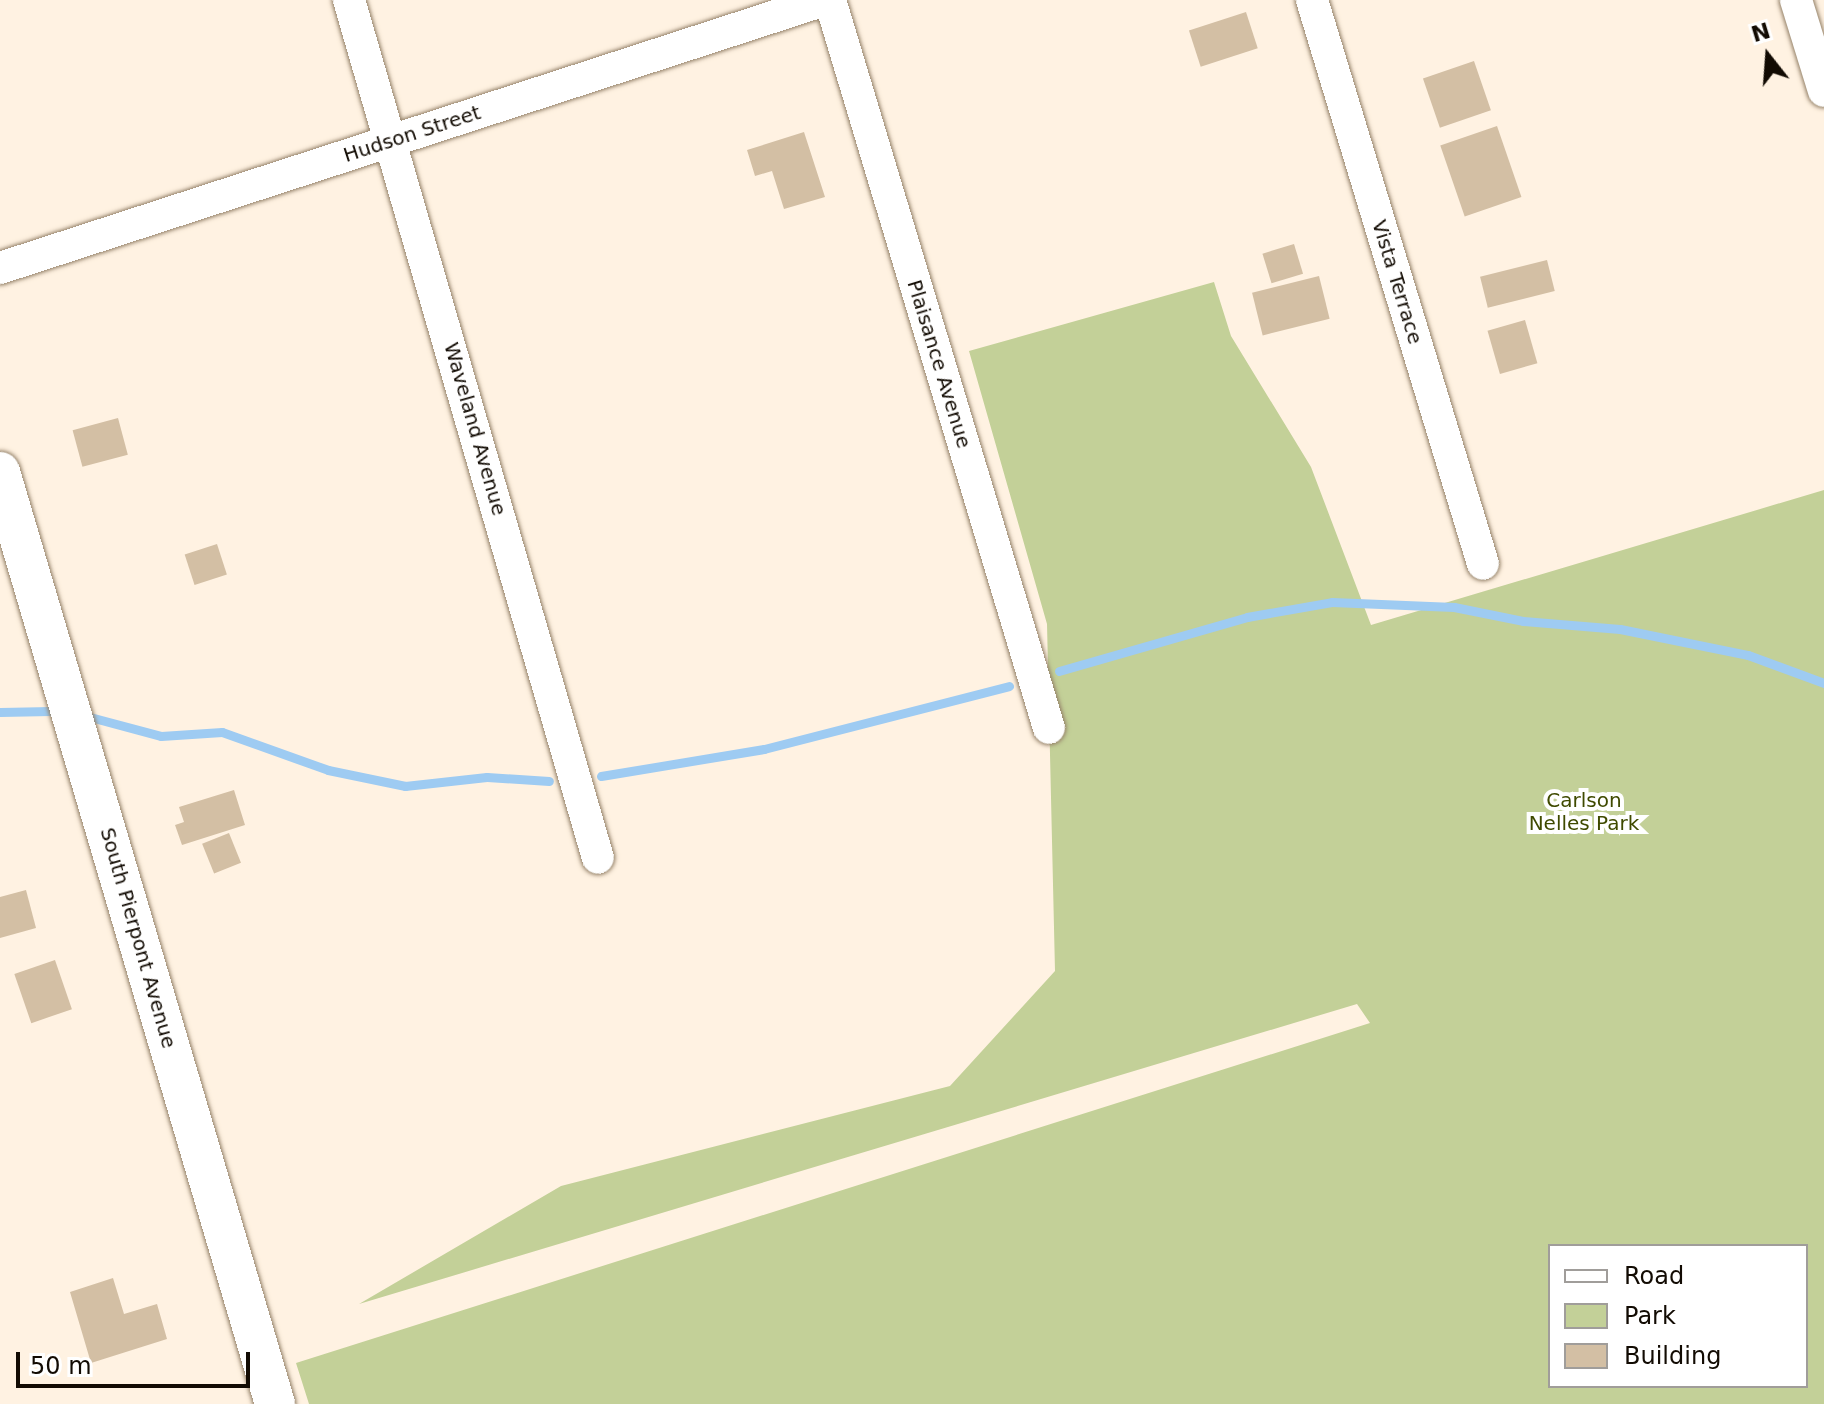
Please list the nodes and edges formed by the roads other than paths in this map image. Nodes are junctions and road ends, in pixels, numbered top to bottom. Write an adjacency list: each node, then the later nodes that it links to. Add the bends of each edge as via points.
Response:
1 (349, 0): 6 (street, Waveland Avenue)
2 (827, 0): 6 (street, Hudson Street); 10 (street, Plaisance Avenue)
3 (1312, 0): 9 (street, Vista Terrace)
4 (1796, 0): 5 (street)
5 (1824, 91)
6 (393, 140): 7 (street, Hudson Street); 11 (street, Waveland Avenue)
7 (0, 268)
8 (0, 472): 12 (street, South Pierpont Avenue)
9 (1483, 564)
10 (1049, 728)
11 (598, 858)
12 (275, 1404)

